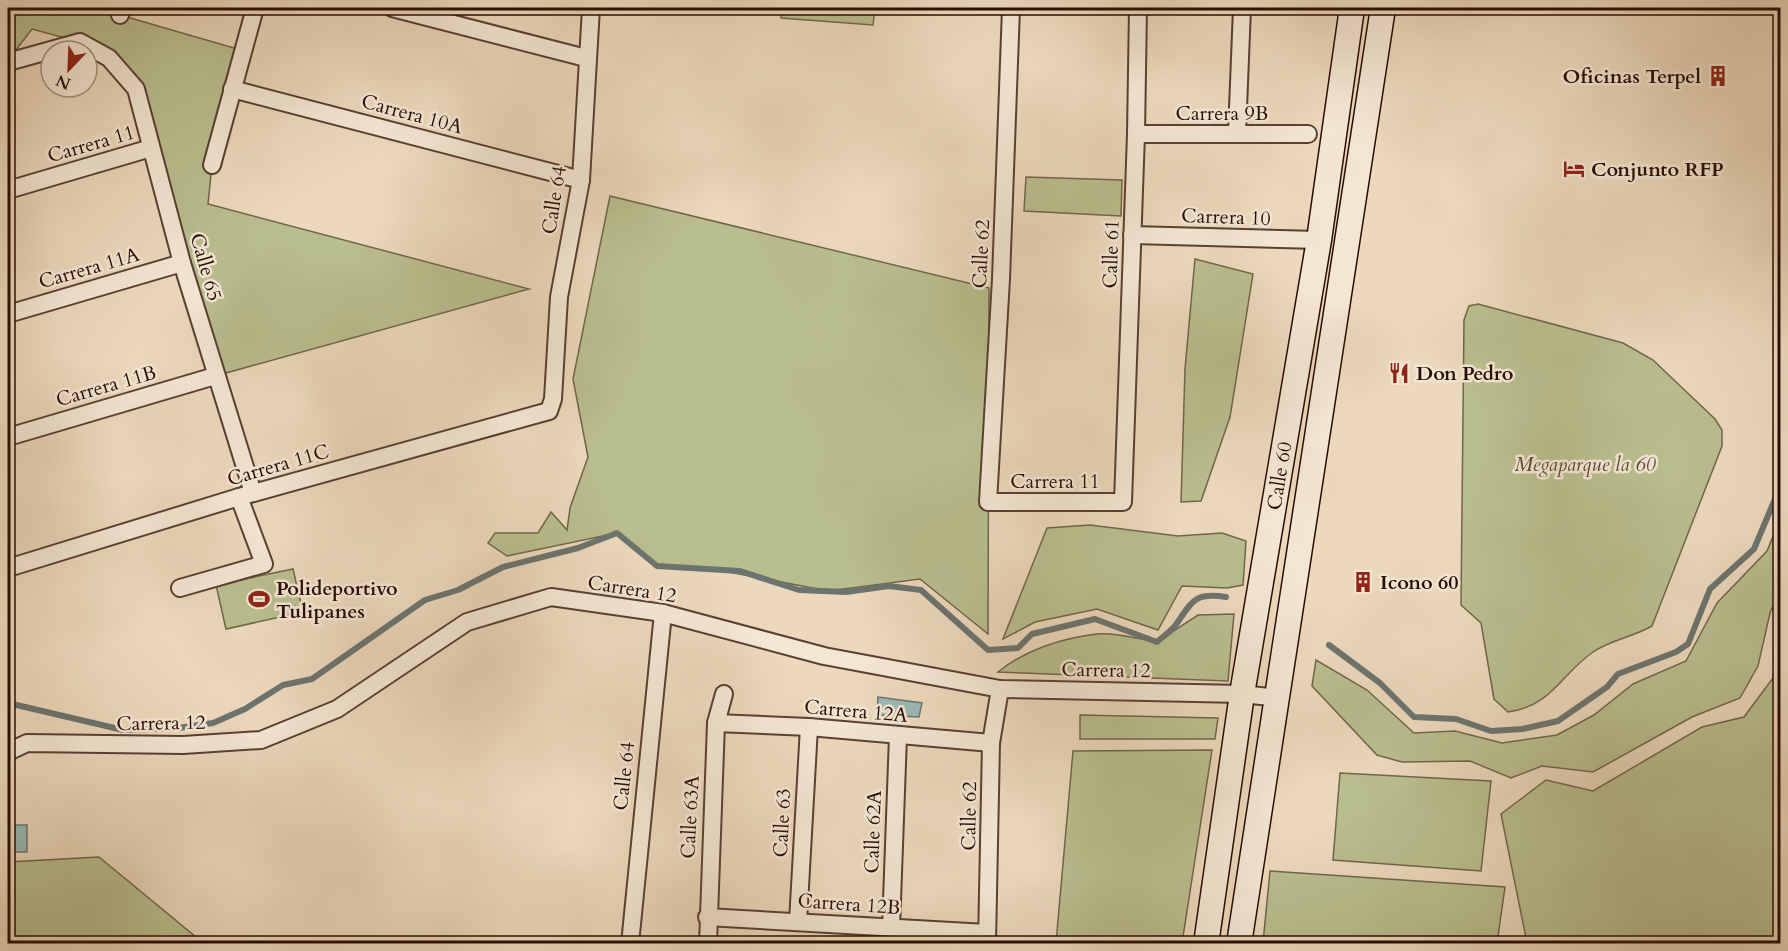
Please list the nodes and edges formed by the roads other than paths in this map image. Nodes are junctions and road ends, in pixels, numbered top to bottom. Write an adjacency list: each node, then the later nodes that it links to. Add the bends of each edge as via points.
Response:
1 (255, 8): 11 (street)
2 (392, 8): 9 (street)
3 (591, 8): 9 (street, Calle 64)
4 (1011, 8): 27 (street, Calle 62)
5 (1138, 8): 13 (street, Calle 61)
6 (1242, 8): 12 (street)
7 (1352, 8): 20 (main road, Calle 60)
8 (1383, 8): 35 (main road, Calle 60)
9 (586, 57): 17 (street, Calle 64)
10 (8, 62): 15 (street, Calle 65, via 80,42 109,58 136,89)
11 (232, 89): 16 (street); 17 (street, Carrera 10A)
12 (1238, 133): 13 (street, Carrera 9B); 14 (street, Carrera 9B)
13 (1136, 134): 19 (street, Calle 61)
14 (1308, 134)
15 (151, 148): 18 (street, Carrera 11); 21 (street, Calle 65)
16 (212, 165)
17 (581, 180): 24 (street, Calle 64, via 559,297)
18 (8, 190)
19 (1132, 235): 20 (street, Carrera 10); 28 (street, Calle 61)
20 (1319, 240): 34 (main road, Calle 60)
21 (182, 263): 22 (street, Carrera 11A); 23 (street, Calle 65)
22 (8, 314)
23 (215, 376): 25 (street, Carrera 11B); 26 (street, Calle 65)
24 (553, 399): 26 (street, Carrera 11C, via 549,411)
25 (8, 437)
26 (246, 495): 29 (street, Carrera 11C); 30 (street, Calle 65, via 264,564)
27 (988, 502): 28 (street, Carrera 11)
28 (1123, 502)
29 (8, 568)
30 (180, 588)
31 (663, 613): 32 (street, Carrera 12, via 824,656); 40 (street, Carrera 12, via 551,597 467,622 337,709 261,740 183,745 27,743); 45 (street, Calle 64)
32 (1000, 689): 34 (street, Carrera 12); 39 (street, Calle 62)
33 (724, 694): 36 (street, Calle 63A)
34 (1242, 694): 35 (street, Carrera 12); 47 (main road, Calle 60)
35 (1279, 698): 48 (main road, Calle 60)
36 (716, 723): 37 (street, Carrera 12A); 41 (street, Calle 63A)
37 (809, 727): 38 (street, Carrera 12A); 42 (street, Calle 63)
38 (898, 736): 39 (street, Carrera 12A); 43 (street, Calle 62A)
39 (991, 743): 44 (street, Calle 62)
40 (8, 752)
41 (707, 917): 42 (street, Carrera 12B); 46 (street, Calle 63A)
42 (798, 922): 43 (street, Carrera 12B)
43 (891, 928): 44 (street, Carrera 12B)
44 (987, 938)
45 (630, 944)
46 (708, 944)
47 (1206, 944)
48 (1239, 944)

